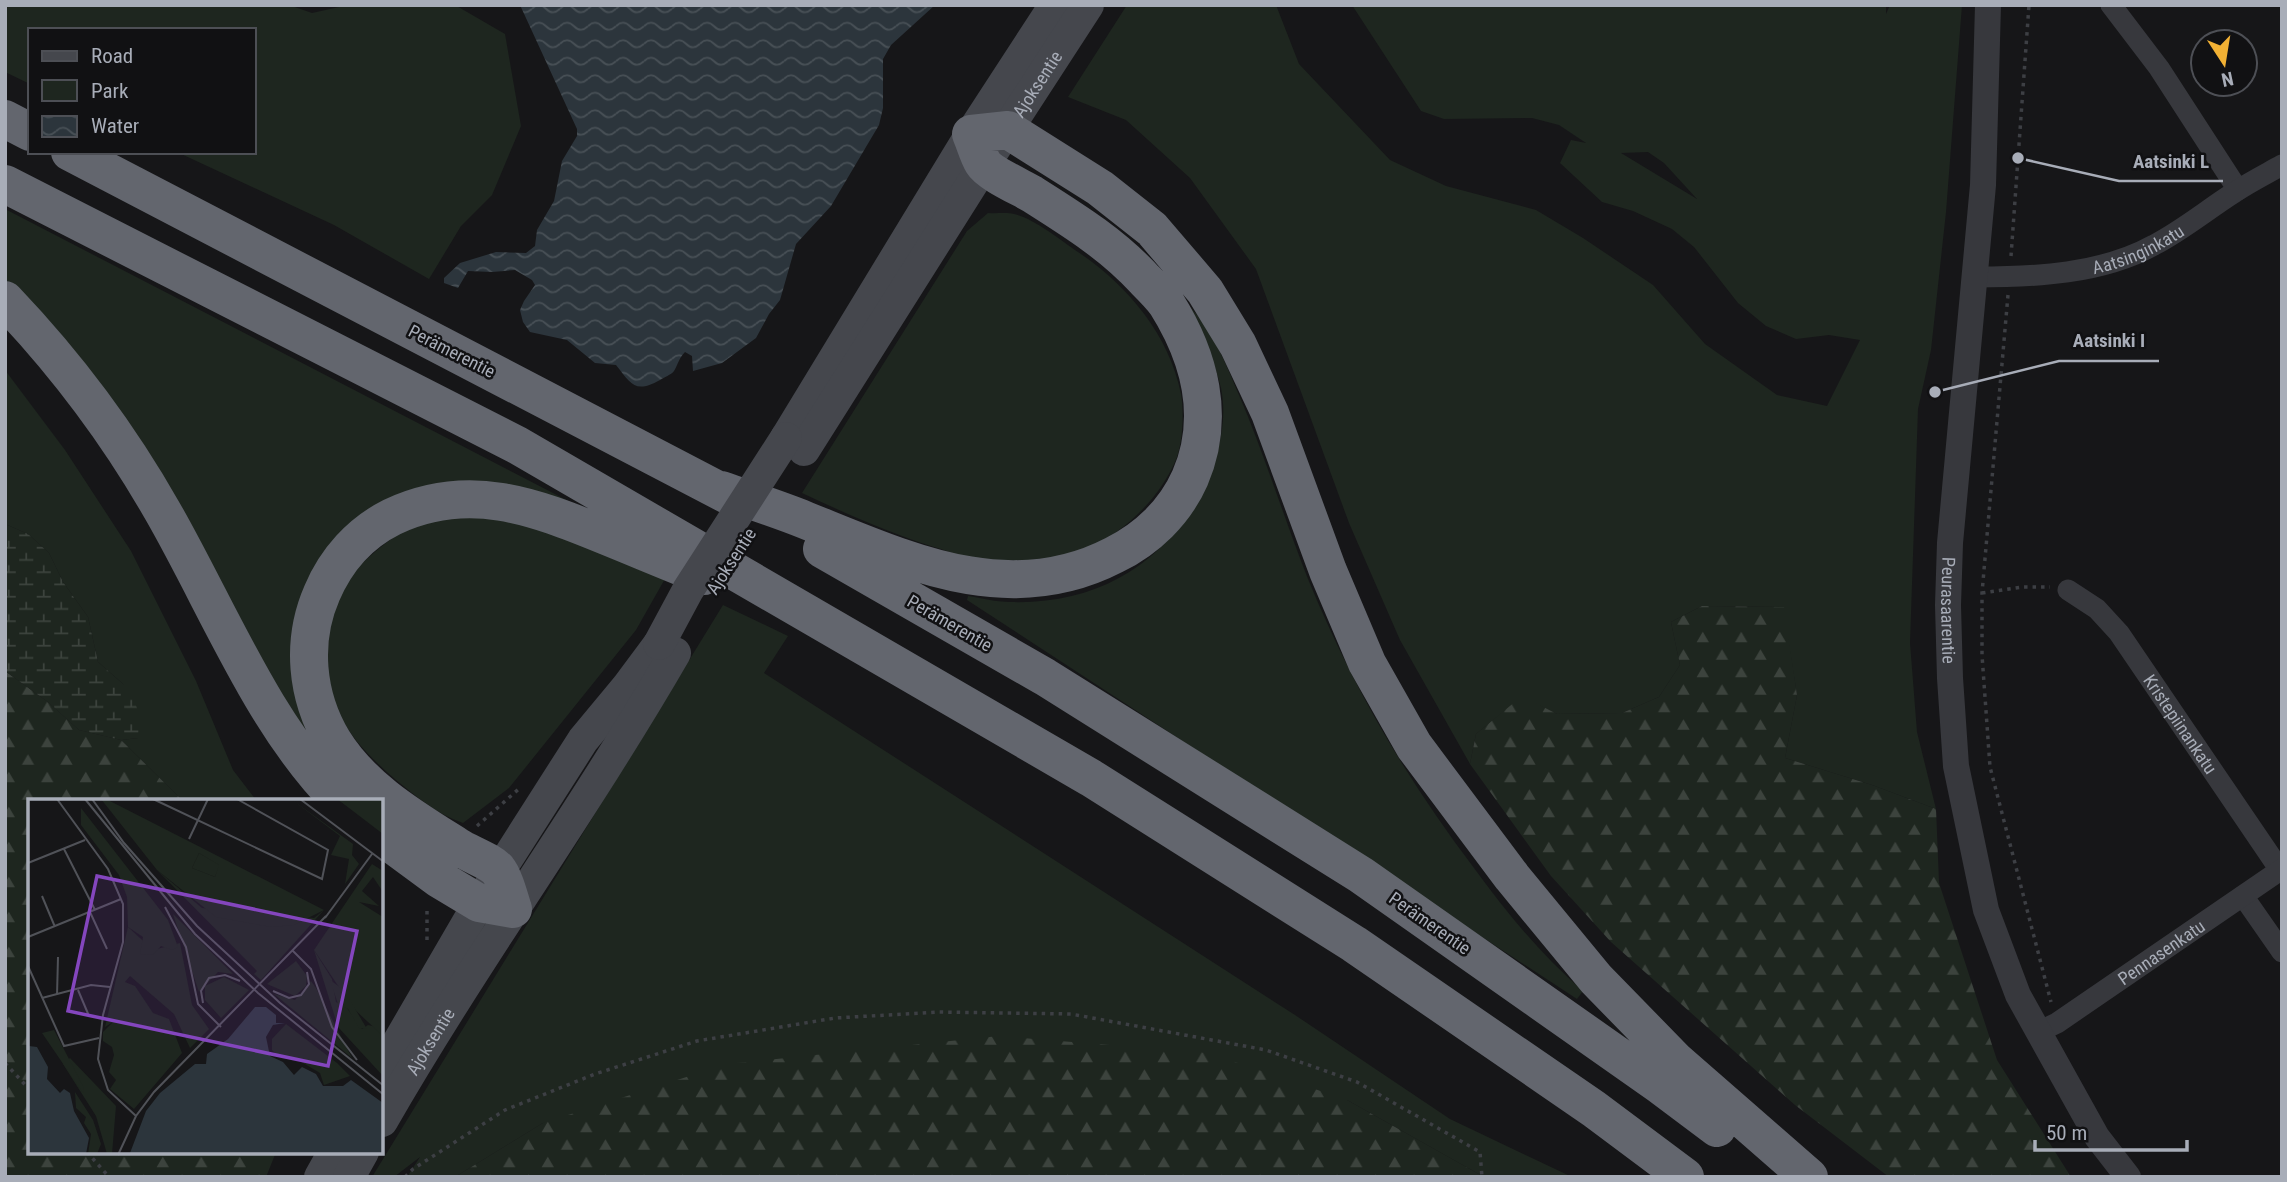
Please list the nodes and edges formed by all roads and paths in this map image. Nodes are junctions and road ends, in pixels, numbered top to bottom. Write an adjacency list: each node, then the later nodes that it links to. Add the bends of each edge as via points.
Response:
1 (1055, 5): 8 (main road, Ajoksentie)
2 (1088, 5): 8 (main road, Ajoksentie)
3 (1988, 5): 13 (street, Peurasaarentie)
4 (2029, 5): 14 (path)
5 (2111, 5): 12 (street, via 2159,68)
6 (5, 119): 7 (highway)
7 (28, 131)
8 (988, 143): 16 (highway, via 1123,256 1165,302 1192,352 1204,405 1203,432 1199,456 1178,502 1133,545 1102,561 1068,573 996,579 919,565); 20 (main road, Ajoksentie, via 795,444 707,598); 43 (highway, via 1100,188 1152,229 1205,291 1238,345 1270,412 1367,663 1414,746 1596,979 1675,1060)
9 (74, 154): 16 (highway, Perämerentie)
10 (2282, 165): 12 (street, Aatsinginkatu)
11 (5, 184): 19 (highway, via 517,445)
12 (2238, 190): 14 (street, Aatsinginkatu, via 2137,254 2094,267)
13 (1976, 277): 14 (street, Aatsinginkatu); 28 (street, Peurasaarentie, via 1950,543 1948,605 1956,766 1986,909 2018,995)
14 (2010, 277): 18 (path)
15 (5, 300): 21 (highway, via 110,427 162,510 270,709 320,781)
16 (721, 490): 42 (highway, Perämerentie, via 1045,677 1361,874 1661,1086)
17 (2068, 590): 18 (path, via 2022,587); 23 (street, Kristepiinankatu, via 2096,609 2119,633)
18 (1982, 593): 28 (path, via 1990,767)
19 (842, 633): 24 (highway, via 524,505 454,499 415,507 381,523 353,544 317,604 308,654 319,711 334,742 381,796); 41 (highway, via 1091,778 1342,936 1594,1108)
20 (667, 648): 24 (main road, Ajoksentie, via 583,740); 26 (main road, Ajoksentie, via 589,795)
21 (338, 799)
22 (383, 838): 26 (highway, via 439,879)
23 (2281, 869): 25 (street, Pennasenkatu)
24 (499, 870): 26 (highway)
25 (2243, 896): 27 (street); 28 (street, Pennasenkatu)
26 (496, 906): 30 (main road, Ajoksentie); 32 (main road, Ajoksentie)
27 (2282, 952)
28 (2048, 1027): 44 (street, Peurasaarentie, via 2097,1136)
29 (5, 1063): 31 (path)
30 (383, 1069)
31 (28, 1088)
32 (383, 1119)
33 (89, 1154): 36 (path)
34 (333, 1154): 37 (main road)
35 (362, 1154): 38 (main road)
36 (109, 1177)
37 (320, 1177)
38 (349, 1177)
39 (405, 1177): 40 (path, via 505,1110 697,1041 835,1018 939,1012 1071,1014 1266,1049 1357,1082 1480,1152)
40 (1482, 1177)
41 (1685, 1177)
42 (1779, 1177)
43 (1809, 1177)
44 (2128, 1177)

